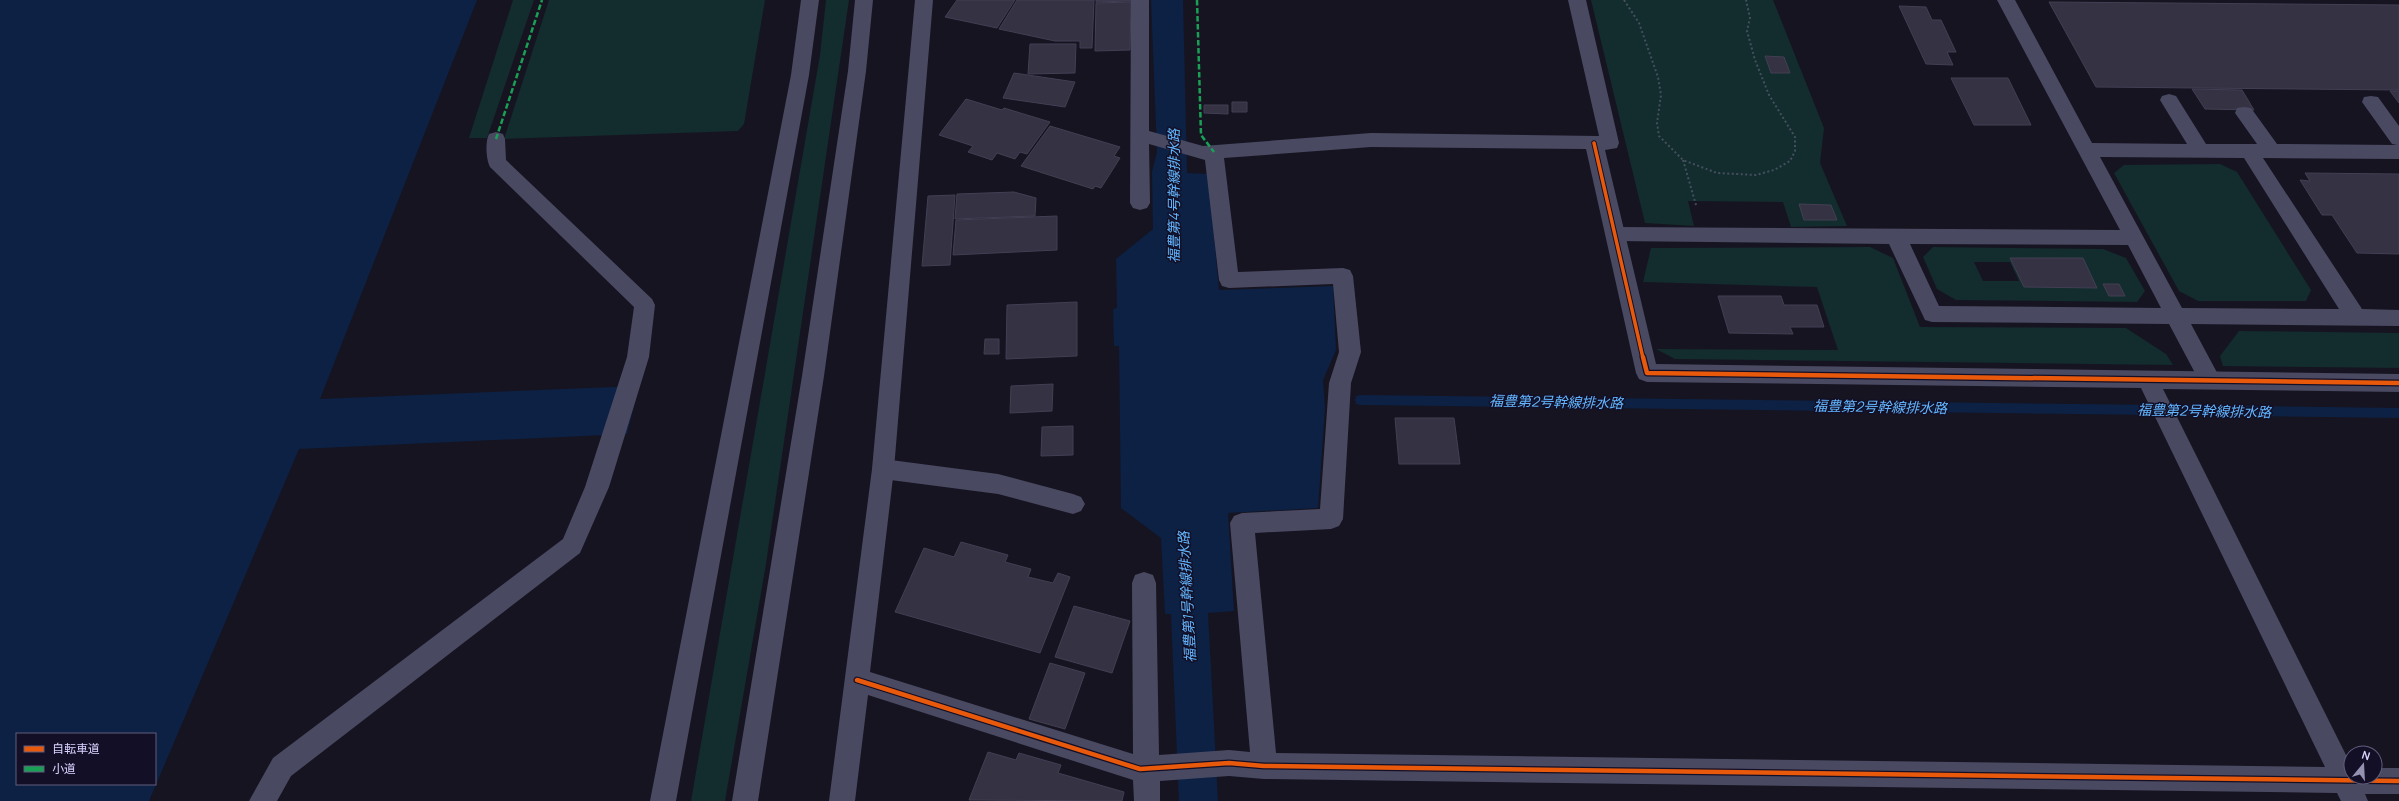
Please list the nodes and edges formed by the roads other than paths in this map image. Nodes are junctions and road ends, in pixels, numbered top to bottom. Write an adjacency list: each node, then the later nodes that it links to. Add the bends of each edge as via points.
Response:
1 (810, 0): 39 (street, via 800,75)
2 (864, 0): 40 (street, via 858,71 814,368)
3 (924, 0): 30 (street)
4 (1140, 0): 10 (street)
5 (1577, 0): 13 (street, via 1610,143)
6 (2006, 0): 14 (street)
7 (2169, 100): 15 (street)
8 (2371, 102): 12 (street)
9 (2244, 113): 17 (street)
10 (1142, 135): 19 (street); 20 (street)
11 (496, 139): 38 (street, via 497,162 645,305 638,357 598,487 572,546 282,767)
12 (2399, 139)
13 (1594, 143): 19 (street, via 1371,140); 21 (street)
14 (2086, 150): 15 (street); 23 (street)
15 (2201, 151): 16 (street)
16 (2249, 151): 17 (street); 25 (street)
17 (2272, 151): 18 (street)
18 (2399, 152)
19 (1208, 153): 34 (street, via 1229,280 1343,276 1350,352 1340,383 1331,519 1242,523)
20 (1140, 202)
21 (1615, 234): 22 (street); 29 (street, via 1647,372)
22 (1896, 236): 23 (street); 24 (street, via 1932,314)
23 (2133, 238): 24 (street)
24 (2175, 316): 25 (street); 27 (street)
25 (2356, 318): 26 (street)
26 (2399, 318)
27 (2210, 380): 28 (street); 29 (street)
28 (2399, 383)
29 (2150, 385): 37 (street)
30 (884, 470): 31 (street, via 998,484); 33 (street)
31 (1073, 504)
32 (1144, 583): 35 (street)
33 (857, 680): 35 (street, via 1140,769); 41 (street)
34 (1264, 766): 35 (street, via 1229,763); 37 (street)
35 (1157, 767): 42 (street)
36 (2399, 781): 37 (street)
37 (2350, 791)
38 (262, 801)
39 (663, 801)
40 (745, 801)
41 (842, 801)
42 (1147, 801)

